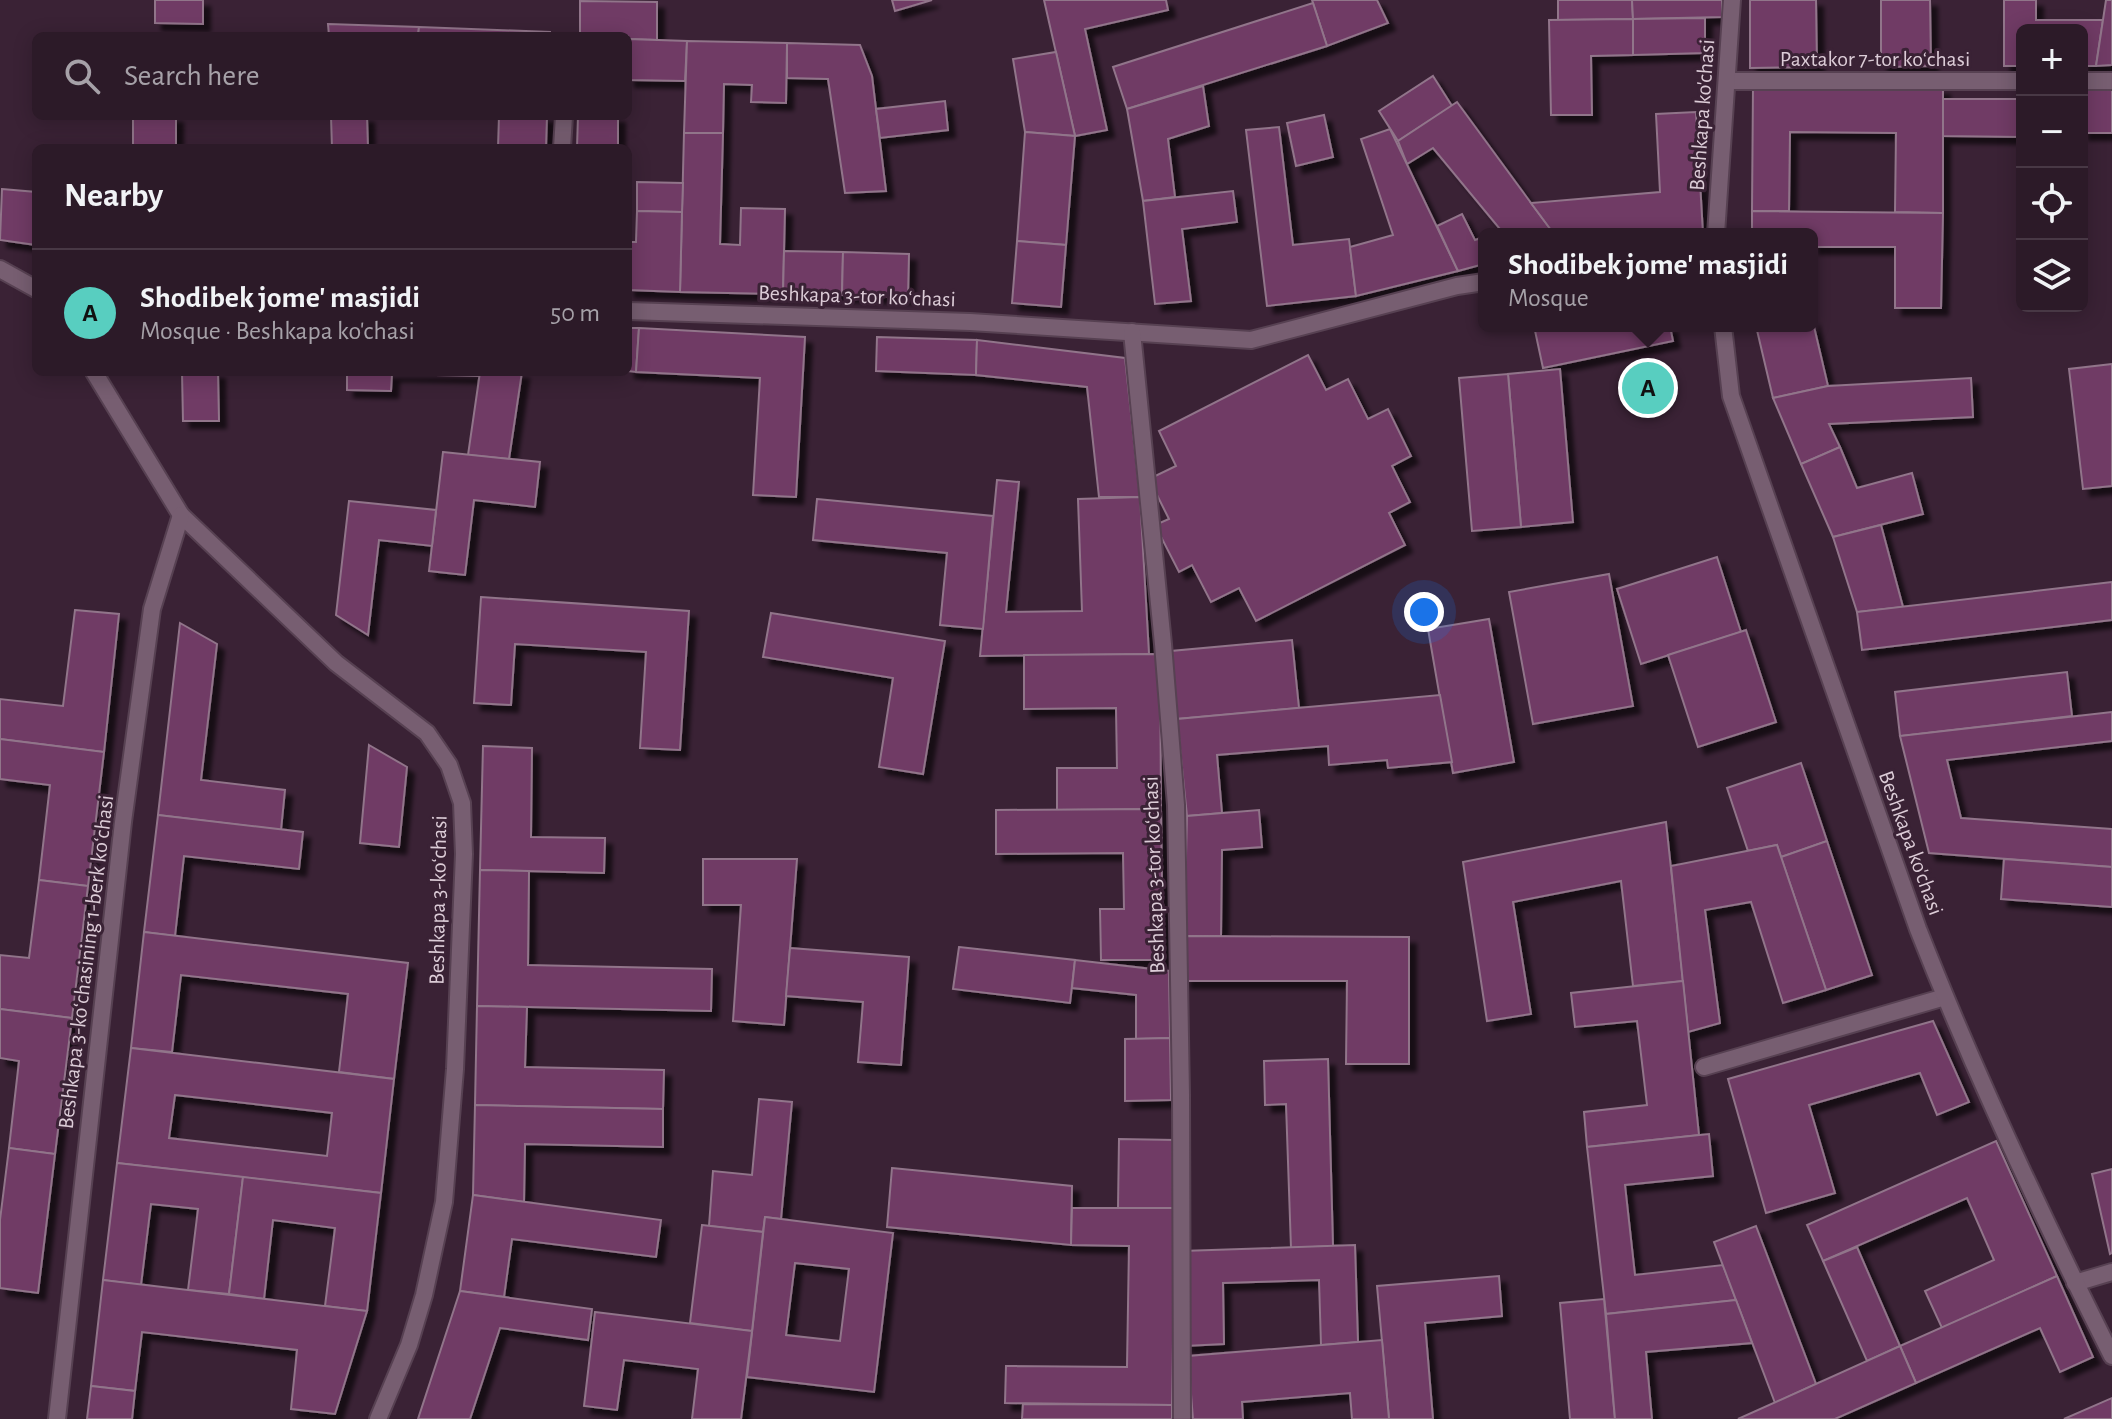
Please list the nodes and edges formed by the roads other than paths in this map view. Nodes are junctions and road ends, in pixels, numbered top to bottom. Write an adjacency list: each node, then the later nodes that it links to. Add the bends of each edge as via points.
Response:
1 (1732, 0): 2 (street, Beshkapa ko'chasi)
2 (1727, 81): 3 (street, Paxtakor 7-tor koʻchasi); 8 (street, Beshkapa ko'chasi)
3 (2016, 81)
4 (2088, 81): 5 (street)
5 (2112, 81)
6 (564, 120): 7 (street)
7 (562, 144)
8 (1716, 228)
9 (0, 269): 11 (street)
10 (1478, 283): 13 (street, Beshkapa 3-tor koʻchasi, via 1251,340)
11 (32, 287)
12 (632, 311): 13 (street, Beshkapa 3-tor koʻchasi)
13 (1132, 332): 24 (street, Beshkapa 3-tor koʻchasi, via 1176,805)
14 (1724, 332): 17 (street, Beshkapa ko'chasi, via 1731,396)
15 (96, 376): 16 (street, Beshkapa 3-koʻchasi)
16 (181, 515): 22 (street, Beshkapa 3-koʻchasining 1-berk koʻchasi, via 152,609); 23 (street, Beshkapa 3-koʻchasi, via 336,663 427,733 449,765 462,803 455,1069 444,1202 409,1345)
17 (1945, 997): 18 (street); 20 (street, Beshkapa ko'chasi)
18 (1704, 1067)
19 (2112, 1272): 20 (street)
20 (2075, 1283): 21 (street, Beshkapa ko'chasi)
21 (2112, 1356)
22 (57, 1419)
23 (378, 1419)
24 (1182, 1419)

